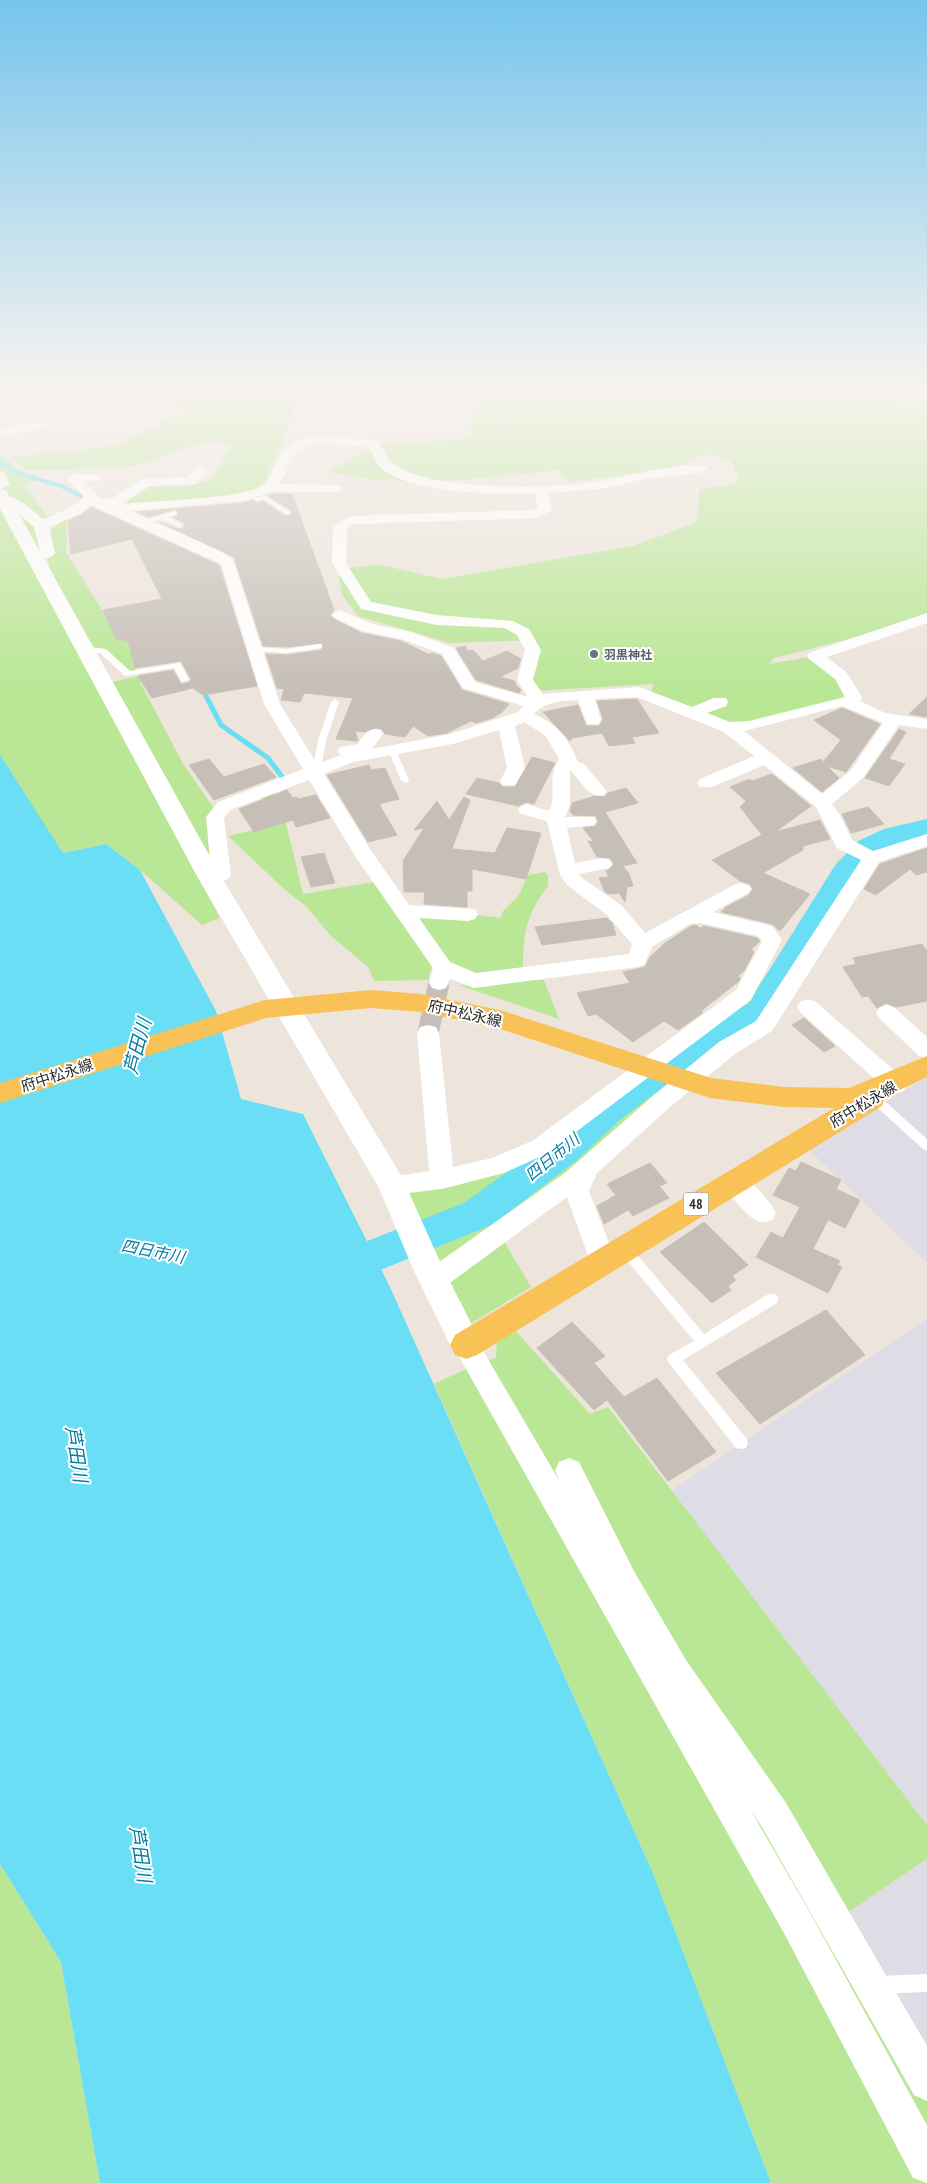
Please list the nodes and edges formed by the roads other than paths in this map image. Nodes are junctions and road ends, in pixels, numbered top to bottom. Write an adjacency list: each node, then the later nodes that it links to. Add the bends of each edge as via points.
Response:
1 (78, 484): 11 (street, via 89,493)
2 (144, 484): 11 (street, via 116,502)
3 (271, 484): 6 (street)
4 (434, 484): 8 (street)
5 (608, 484): 8 (street)
6 (267, 488): 7 (street); 10 (street)
7 (336, 489)
8 (541, 489): 30 (street, via 545,510 538,514 455,514 350,520 340,527 339,563 366,606 437,620 508,624 523,632 533,650 525,680)
9 (2, 493): 17 (street); 19 (street)
10 (257, 499): 12 (street); 13 (lane, via 264,497)
11 (90, 500): 12 (street); 17 (street, via 75,511)
12 (112, 509): 16 (street)
13 (288, 513)
14 (175, 514): 15 (lane)
15 (163, 517): 16 (lane); 18 (lane)
16 (146, 521): 24 (street, via 228,562)
17 (40, 525): 19 (street, via 48,553)
18 (181, 526)
19 (36, 557): 23 (street)
20 (340, 616): 30 (street, via 368,628 405,635 448,651 469,685)
21 (924, 622): 29 (street, via 815,656 840,676 854,697)
22 (319, 646): 24 (lane, via 288,651)
23 (85, 648): 25 (lane, via 103,651 128,674 176,665); 54 (street)
24 (255, 650): 41 (street, via 272,704)
25 (185, 680)
26 (585, 695): 30 (street, via 551,697); 31 (street, via 639,692); 32 (street)
27 (335, 702): 41 (lane)
28 (720, 702): 31 (street)
29 (850, 702): 33 (street, via 873,715); 36 (street, via 842,701 750,726)
30 (533, 707): 34 (street); 40 (street, via 560,740)
31 (692, 713): 36 (street)
32 (593, 720)
33 (894, 720): 35 (street); 46 (street, via 857,774)
34 (506, 723): 38 (street, via 453,740); 43 (street, via 519,756)
35 (927, 724)
36 (728, 727): 39 (street)
37 (374, 734): 41 (street, via 363,749 340,752)
38 (392, 750): 41 (street, via 349,758); 42 (lane)
39 (767, 758): 44 (street); 46 (street)
40 (568, 759): 45 (street, via 570,765 577,767); 48 (street, via 561,770 561,805)
41 (316, 773): 54 (street, via 224,806 215,816 221,876); 56 (street, via 364,855)
42 (405, 780)
43 (509, 781)
44 (706, 783)
45 (598, 791)
46 (822, 803): 51 (street, via 844,844)
47 (527, 810): 48 (street)
48 (556, 821): 49 (street); 53 (street)
49 (587, 821)
50 (927, 840): 51 (street)
51 (863, 854): 66 (street, via 764,1026)
52 (604, 869): 53 (street)
53 (570, 875): 59 (street, via 614,910)
54 (210, 878): 61 (street)
55 (741, 889): 58 (street)
56 (403, 911): 57 (street); 59 (street, via 441,974 474,981 637,960)
57 (468, 914)
58 (685, 918): 59 (street); 71 (street, via 700,916 765,931 772,940 744,995 540,1147 496,1166)
59 (643, 942)
60 (808, 1007): 67 (street)
61 (276, 1008): 66 (main road, 府中松永線 / 48, via 371,999 420,1003 500,1020); 68 (main road, 府中松永線 / 48); 73 (street)
62 (887, 1013): 64 (street)
63 (428, 1033): 71 (street)
64 (927, 1050)
65 (927, 1066): 67 (main road, 府中松永線 / 48)
66 (684, 1079): 67 (main road, 府中松永線 / 48, via 719,1089 784,1097 834,1099); 70 (street)
67 (888, 1088): 69 (lane); 72 (main road, 府中松永線 / 48)
68 (0, 1093)
69 (927, 1146)
70 (587, 1168): 75 (street, via 577,1191); 76 (street)
71 (442, 1180): 73 (street)
72 (733, 1182): 74 (street); 75 (main road, 府中松永線 / 48)
73 (392, 1185): 76 (street)
74 (764, 1213)
75 (614, 1254): 78 (lane); 79 (main road, 府中松永線 / 48)
76 (431, 1275): 79 (street)
77 (772, 1299): 78 (lane)
78 (703, 1342): 80 (lane, via 674,1359)
79 (466, 1345): 82 (street)
80 (741, 1444)
81 (569, 1471): 82 (street)
82 (666, 1675): 84 (street, via 774,1815); 86 (street)
83 (927, 1983): 84 (lane)
84 (871, 1985): 85 (street)
85 (927, 2082)
86 (927, 2164)

